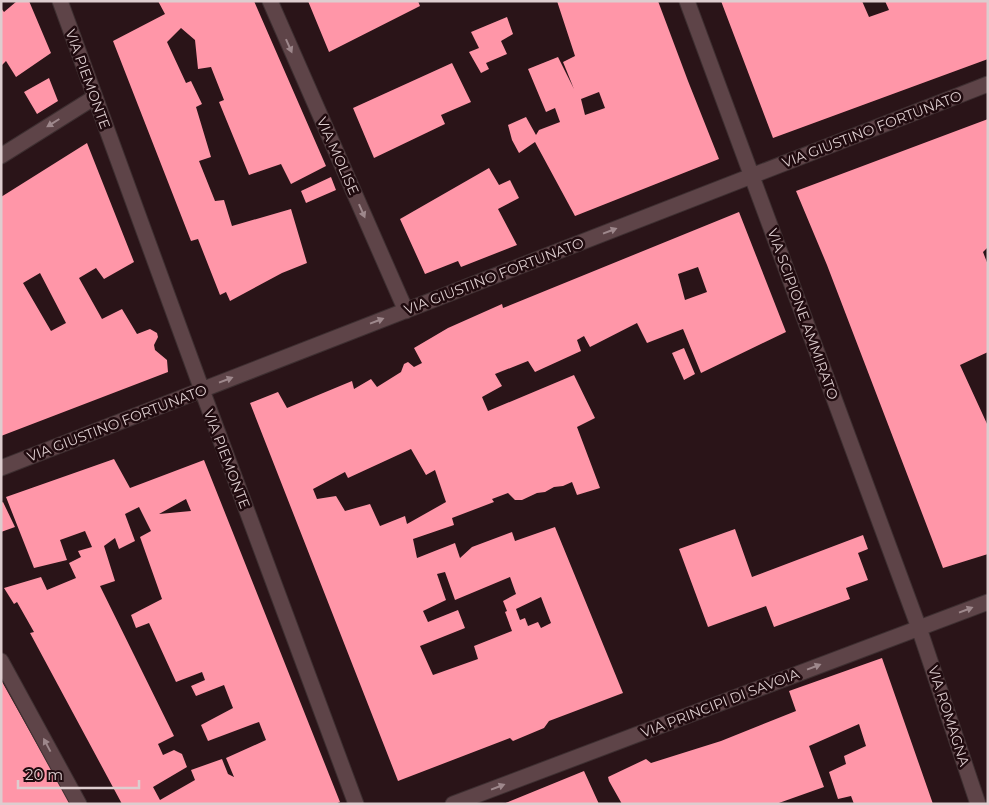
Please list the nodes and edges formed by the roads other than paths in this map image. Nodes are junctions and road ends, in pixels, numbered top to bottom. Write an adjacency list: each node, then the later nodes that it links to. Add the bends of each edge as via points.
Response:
1 (60, 1): 5 (street, VIA PIEMONTE)
2 (270, 1): 8 (street, VIA MOLISE, one-way to 8)
3 (687, 1): 7 (street, VIA SCIPIONE AMMIRATO)
4 (988, 84): 7 (street, VIA GIUSTINO FORTUNATO)
5 (95, 97): 6 (street, one-way to 6); 9 (street, VIA PIEMONTE)
6 (1, 156)
7 (752, 176): 8 (street, VIA GIUSTINO FORTUNATO, one-way to 7); 12 (street, VIA SCIPIONE AMMIRATO)
8 (406, 310): 9 (street, VIA GIUSTINO FORTUNATO, one-way to 8)
9 (202, 390): 10 (street, VIA GIUSTINO FORTUNATO); 15 (street, VIA PIEMONTE)
10 (1, 468)
11 (988, 602): 12 (street, VIA PRINCIPI DI SAVOIA, one-way to 11)
12 (920, 628): 16 (street, VIA PRINCIPI DI SAVOIA, one-way to 12); 17 (street, VIA ROMAGNA)
13 (1, 661): 14 (street, one-way to 13)
14 (79, 804)
15 (356, 804)
16 (453, 804)
17 (978, 804)

